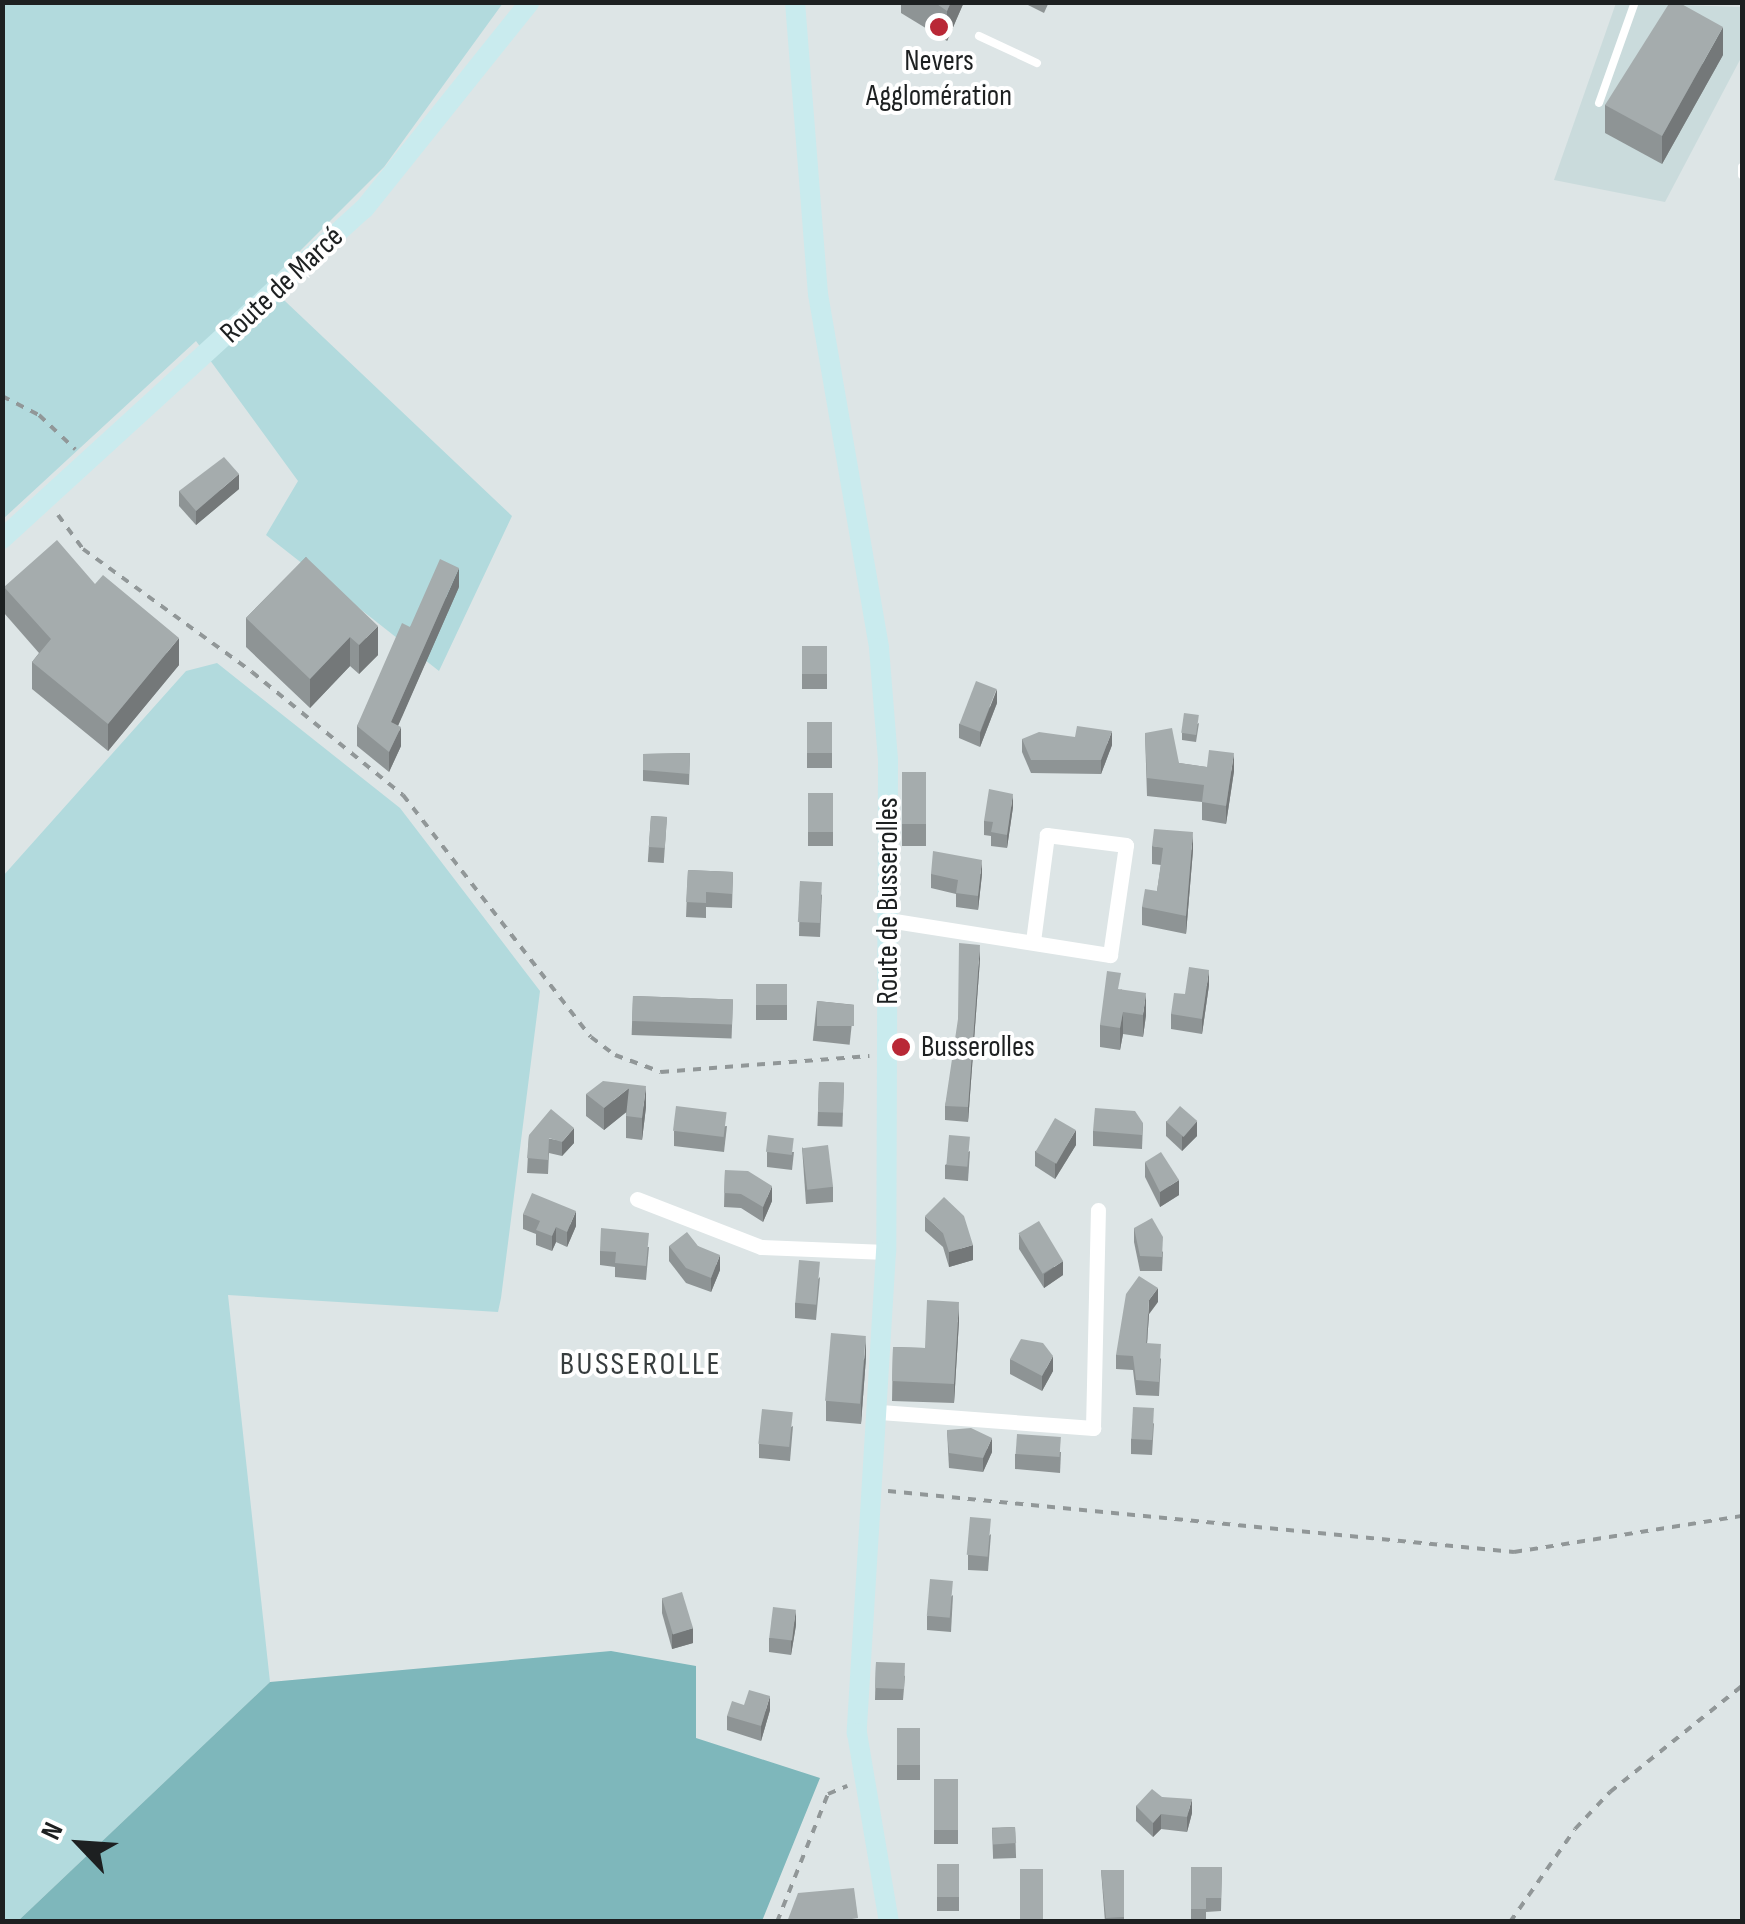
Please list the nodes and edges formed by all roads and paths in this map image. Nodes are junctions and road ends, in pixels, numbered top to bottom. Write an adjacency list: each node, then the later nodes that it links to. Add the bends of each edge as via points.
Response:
1 (530, 2): 10 (main road, Route de Marcé, via 364,208)
2 (795, 2): 13 (main road, Route de Busserolles, via 818,294 879,648 888,760)
3 (1635, 2): 6 (lane)
4 (979, 36): 5 (lane)
5 (1038, 63)
6 (1599, 103)
7 (1742, 167): 8 (lane)
8 (1742, 176)
9 (2, 396): 10 (path, via 39,415)
10 (88, 462): 11 (main road, Route de Marcé)
11 (49, 497): 12 (main road, Route de Marcé); 15 (path, via 83,549 252,672 403,794 591,1037 615,1055 662,1072)
12 (2, 539)
13 (888, 920): 14 (street); 15 (main road, Route de Busserolles)
14 (1033, 942): 14 (street, via 1110,955 1126,845 1047,835)
15 (889, 1055): 18 (main road, Route de Busserolles)
16 (637, 1200): 18 (street, via 761,1246)
17 (1098, 1210): 19 (street, via 1093,1428)
18 (886, 1252): 19 (main road, Route de Busserolles)
19 (880, 1412): 20 (main road, Route de Busserolles)
20 (873, 1490): 21 (path, via 1514,1552); 23 (main road, Route de Busserolles, via 857,1688)
21 (1742, 1516)
22 (1742, 1686): 26 (path, via 1610,1792 1575,1829)
23 (860, 1780): 24 (path, via 828,1794); 25 (main road, Route de Busserolles)
24 (776, 1922)
25 (890, 1922)
26 (1510, 1922)

